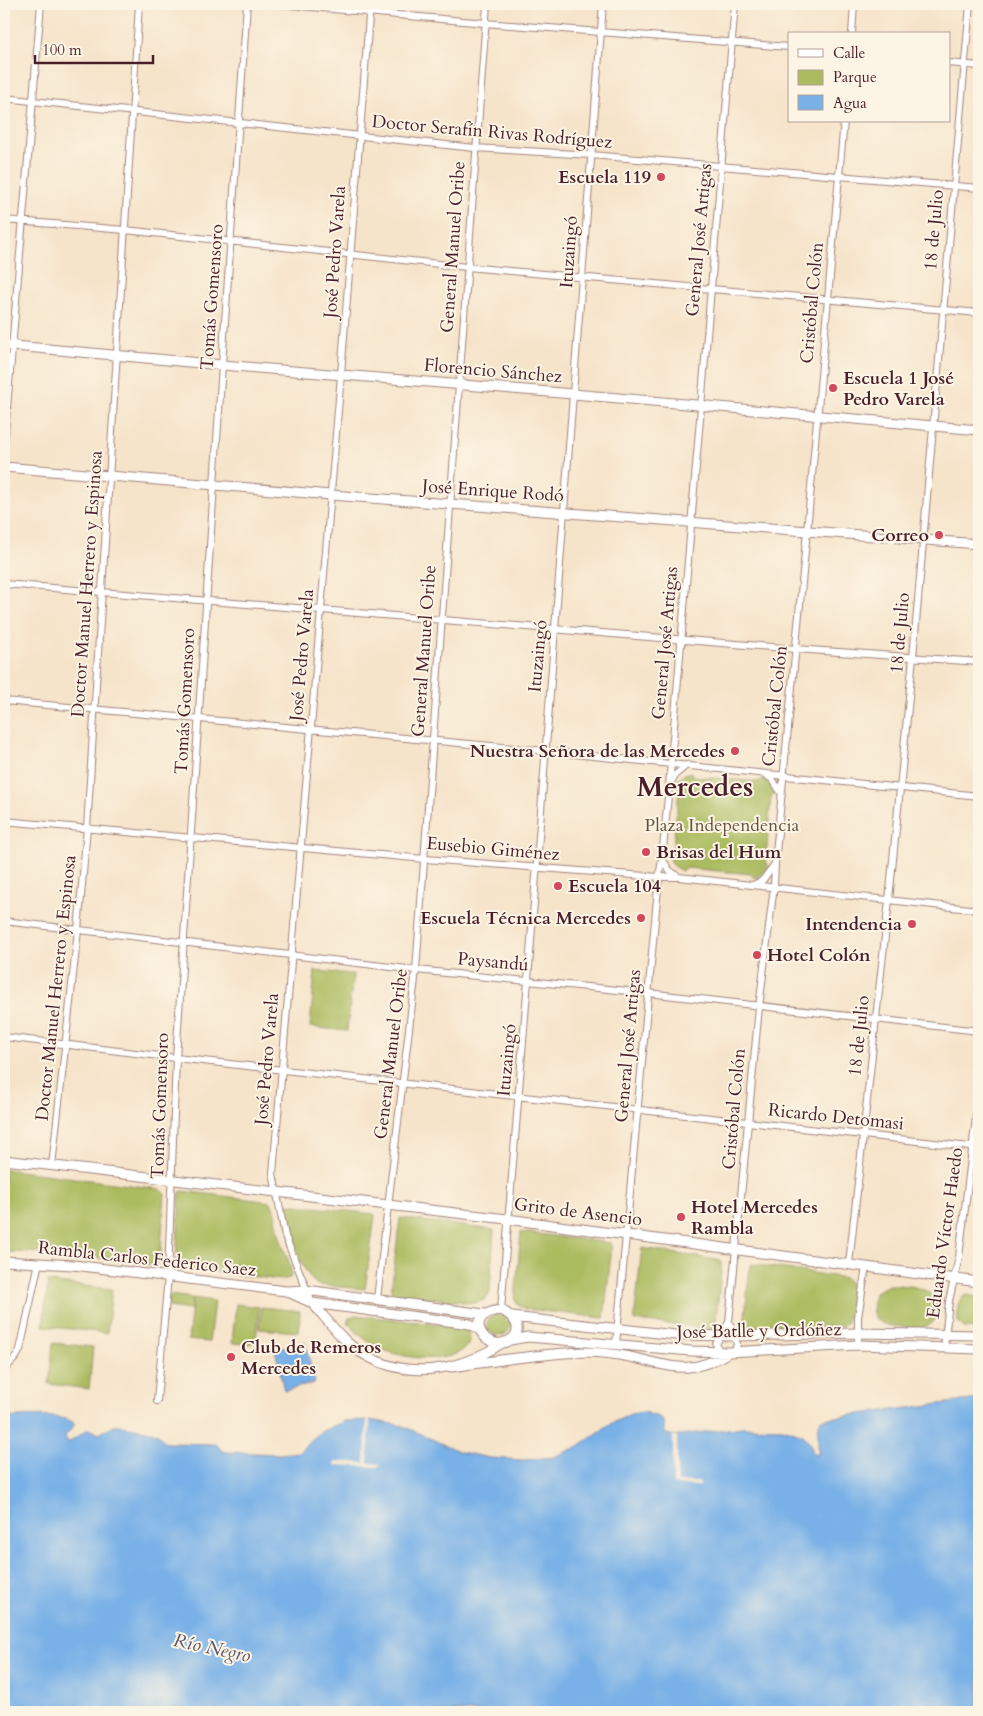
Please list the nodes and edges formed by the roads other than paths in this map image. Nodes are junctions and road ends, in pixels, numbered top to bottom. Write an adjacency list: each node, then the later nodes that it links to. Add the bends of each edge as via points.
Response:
1 (41, 4): 21 (street)
2 (139, 4): 22 (street, Doctor Manuel Herrero y Espinosa)
3 (247, 4): 24 (street, Tomás Gomensoro)
4 (279, 4): 11 (street)
5 (370, 4): 11 (street, José Pedro Varela)
6 (487, 4): 12 (street, General Manuel Oribe)
7 (603, 4): 13 (street, Ituzaingó)
8 (735, 4): 15 (street, General José Artigas)
9 (854, 4): 14 (street)
10 (970, 4): 18 (street, 18 de Julio)
11 (370, 12): 12 (street); 25 (street, José Pedro Varela)
12 (485, 23): 13 (street); 26 (street, General Manuel Oribe)
13 (600, 32): 15 (street); 27 (street, Ituzaingó)
14 (852, 32)
15 (731, 42): 16 (street); 28 (street, General José Artigas)
16 (788, 47)
17 (950, 62): 18 (street)
18 (964, 64): 19 (street); 30 (street, 18 de Julio)
19 (979, 66)
20 (4, 98): 21 (street, Doctor Serafín Rivas Rodríguez)
21 (33, 101): 22 (street, Doctor Serafín Rivas Rodríguez); 33 (street)
22 (131, 111): 24 (street, Doctor Serafín Rivas Rodríguez); 34 (street, Doctor Manuel Herrero y Espinosa)
23 (844, 122): 29 (street, Cristóbal Colón)
24 (239, 124): 25 (street, Doctor Serafín Rivas Rodríguez); 35 (street, Tomás Gomensoro)
25 (360, 136): 26 (street, Doctor Serafín Rivas Rodríguez); 36 (street, José Pedro Varela)
26 (475, 148): 27 (street, Doctor Serafín Rivas Rodríguez); 37 (street, General Manuel Oribe)
27 (591, 155): 28 (street, Doctor Serafín Rivas Rodríguez); 38 (street, Ituzaingó)
28 (721, 166): 29 (street, Doctor Serafín Rivas Rodríguez); 39 (street, General José Artigas)
29 (839, 176): 30 (street, Doctor Serafín Rivas Rodríguez); 40 (street, Cristóbal Colón)
30 (953, 186): 31 (street, Doctor Serafín Rivas Rodríguez); 41 (street, 18 de Julio)
31 (979, 188)
32 (4, 220): 33 (street)
33 (23, 221): 34 (street); 43 (street)
34 (125, 230): 35 (street); 44 (street, Doctor Manuel Herrero y Espinosa)
35 (231, 241): 36 (street); 45 (street, Tomás Gomensoro)
36 (350, 254): 37 (street); 46 (street, José Pedro Varela)
37 (467, 267): 38 (street); 47 (street, General Manuel Oribe)
38 (582, 277): 39 (street); 48 (street, Ituzaingó)
39 (710, 289): 40 (street); 49 (street, General José Artigas)
40 (828, 300): 41 (street); 50 (street, Cristóbal Colón)
41 (942, 311): 42 (street); 51 (street, 18 de Julio)
42 (979, 313)
43 (8, 346): 44 (street, Florencio Sánchez); 53 (street)
44 (116, 355): 45 (street, Florencio Sánchez); 55 (street, Doctor Manuel Herrero y Espinosa)
45 (222, 365): 46 (street, Florencio Sánchez); 56 (street, Tomás Gomensoro)
46 (341, 375): 47 (street, Florencio Sánchez); 57 (street, José Pedro Varela)
47 (458, 385): 48 (street, Florencio Sánchez); 58 (street, General Manuel Oribe)
48 (574, 394): 49 (street, Florencio Sánchez); 59 (street, Ituzaingó)
49 (700, 406): 50 (street, Florencio Sánchez); 60 (street, General José Artigas)
50 (817, 416): 51 (street, Florencio Sánchez); 61 (street, Cristóbal Colón)
51 (933, 426): 52 (street, Florencio Sánchez); 62 (street, 18 de Julio)
52 (979, 430)
53 (4, 444)
54 (4, 467): 55 (street, José Enrique Rodó)
55 (110, 476): 56 (street, José Enrique Rodó); 65 (street, Doctor Manuel Herrero y Espinosa)
56 (215, 485): 57 (street, José Enrique Rodó); 66 (street, Tomás Gomensoro)
57 (331, 495): 58 (street, José Enrique Rodó); 67 (street, José Pedro Varela)
58 (450, 504): 59 (street, José Enrique Rodó); 68 (street, General Manuel Oribe)
59 (563, 512): 60 (street, José Enrique Rodó); 69 (street, Ituzaingó)
60 (691, 522): 61 (street, José Enrique Rodó); 70 (street, General José Artigas)
61 (807, 531): 62 (street, José Enrique Rodó); 71 (street, Cristóbal Colón)
62 (923, 540): 63 (street, José Enrique Rodó); 72 (street, 18 de Julio)
63 (979, 544)
64 (4, 584): 65 (street)
65 (102, 592): 66 (street); 75 (street, Doctor Manuel Herrero y Espinosa)
66 (206, 600): 67 (street); 76 (street, Tomás Gomensoro)
67 (321, 610): 68 (street); 77 (street, José Pedro Varela)
68 (441, 620): 69 (street); 78 (street, General Manuel Oribe)
69 (555, 629): 70 (street); 79 (street, Ituzaingó)
70 (681, 639): 71 (street); 80 (street, General José Artigas)
71 (796, 649): 72 (street); 83 (street, Cristóbal Colón)
72 (913, 656): 73 (street); 85 (street, 18 de Julio)
73 (979, 662)
74 (4, 701): 75 (street)
75 (94, 711): 76 (street); 89 (street, Doctor Manuel Herrero y Espinosa)
76 (199, 720): 77 (street); 90 (street, Tomás Gomensoro)
77 (311, 730): 78 (street); 91 (street, José Pedro Varela)
78 (433, 742): 79 (street); 92 (street, General Manuel Oribe)
79 (545, 751): 80 (street); 95 (street, Ituzaingó)
80 (670, 764): 81 (street); 84 (street, General José Artigas)
81 (687, 766): 82 (street); 84 (street, via 675,775)
82 (765, 774): 83 (street); 86 (street)
83 (783, 776): 85 (street); 86 (street, Cristóbal Colón)
84 (669, 786): 93 (street, General José Artigas)
85 (900, 787): 87 (street); 100 (street, 18 de Julio)
86 (782, 794): 94 (street, Cristóbal Colón)
87 (979, 796)
88 (4, 821): 89 (street, Eusebio Giménez)
89 (87, 828): 90 (street, Eusebio Giménez); 103 (street, Doctor Manuel Herrero y Espinosa)
90 (192, 838): 91 (street, Eusebio Giménez); 104 (street, Tomás Gomensoro)
91 (301, 846): 92 (street, Eusebio Giménez); 105 (street, José Pedro Varela)
92 (424, 859): 95 (street, Eusebio Giménez); 106 (street, General Manuel Oribe)
93 (662, 859): 96 (street); 97 (street, General José Artigas)
94 (775, 863): 98 (street, via 767,876); 99 (street, Cristóbal Colón)
95 (537, 868): 97 (street, Eusebio Giménez); 107 (street, Ituzaingó)
96 (679, 877): 97 (street, Eusebio Giménez); 98 (street, Eusebio Giménez)
97 (658, 878): 108 (street, General José Artigas)
98 (754, 885): 99 (street, Eusebio Giménez)
99 (774, 886): 100 (street, Eusebio Giménez); 109 (street, Cristóbal Colón)
100 (889, 900): 101 (street, Eusebio Giménez); 110 (street, 18 de Julio)
101 (979, 910)
102 (4, 921): 103 (street, Paysandú)
103 (78, 930): 104 (street, Paysandú); 113 (street, Doctor Manuel Herrero y Espinosa)
104 (184, 942): 105 (street, Paysandú); 114 (street, Tomás Gomensoro)
105 (291, 955): 106 (street, Paysandú); 115 (street, José Pedro Varela)
106 (416, 970): 107 (street, Paysandú); 116 (street, General Manuel Oribe)
107 (528, 980): 108 (street, Paysandú); 118 (street, Ituzaingó)
108 (648, 993): 109 (street, Paysandú); 119 (street, General José Artigas)
109 (758, 1006): 110 (street, Paysandú); 120 (street, Cristóbal Colón)
110 (876, 1019): 111 (street, Paysandú); 121 (street, 18 de Julio)
111 (979, 1031)
112 (4, 1037): 113 (street, Ricardo Detomasi)
113 (66, 1044): 114 (street, Ricardo Detomasi); 124 (street, Doctor Manuel Herrero y Espinosa)
114 (176, 1058): 115 (street, Ricardo Detomasi); 125 (street, Tomás Gomensoro)
115 (282, 1070): 116 (street, Ricardo Detomasi); 126 (street, José Pedro Varela, via 273,1173)
116 (403, 1083): 118 (street, Ricardo Detomasi); 127 (street, General Manuel Oribe)
117 (979, 1093): 122 (street, Eduardo Víctor Haedo)
118 (519, 1096): 119 (street, Ricardo Detomasi); 128 (street, Ituzaingó)
119 (637, 1110): 120 (street, Ricardo Detomasi); 129 (street, General José Artigas)
120 (748, 1123): 121 (street, Ricardo Detomasi); 130 (street, Cristóbal Colón)
121 (863, 1135): 122 (street, Ricardo Detomasi); 133 (street, 18 de Julio)
122 (976, 1147): 136 (street, Eduardo Víctor Haedo)
123 (4, 1160): 124 (street, Grito de Asencio)
124 (52, 1166): 125 (street, Grito de Asencio)
125 (172, 1179): 126 (street, Grito de Asencio); 135 (street, Tomás Gomensoro)
126 (275, 1191): 127 (street, Grito de Asencio); 138 (street, José Pedro Varela, via 285,1236)
127 (389, 1204): 128 (street, Grito de Asencio); 140 (street, General Manuel Oribe)
128 (507, 1219): 129 (street, Grito de Asencio); 142 (street, Ituzaingó)
129 (626, 1234): 130 (street, Grito de Asencio); 147 (street, General José Artigas)
130 (736, 1249): 133 (street, Grito de Asencio); 145 (street, Cristóbal Colón)
131 (4, 1261): 132 (street, Rambla Carlos Federico Saez)
132 (39, 1262): 135 (street, Rambla Carlos Federico Saez); 161 (street, via 20,1350)
133 (849, 1264): 134 (street, Grito de Asencio)
134 (866, 1267): 136 (street, Grito de Asencio); 148 (street)
135 (168, 1276): 139 (street, Rambla Carlos Federico Saez); 162 (street, Tomás Gomensoro)
136 (954, 1279): 137 (street, Grito de Asencio); 149 (street, Eduardo Víctor Haedo)
137 (979, 1282)
138 (306, 1290): 139 (street, Rambla Carlos Federico Saez); 140 (street, Rambla Carlos Federico Saez); 141 (street, José Pedro Varela)
139 (286, 1291): 141 (street, Rambla Carlos Federico Saez)
140 (377, 1299): 143 (street, Rambla Carlos Federico Saez)
141 (312, 1303): 146 (street, Rambla Carlos Federico Saez, via 470,1324); 160 (street, via 359,1352 379,1362 420,1371)
142 (501, 1310): 143 (street); 144 (street)
143 (484, 1314): 146 (street, via 479,1320)
144 (512, 1317): 147 (street); 153 (street, via 517,1327 516,1334)
145 (730, 1322): 150 (street); 151 (street)
146 (479, 1329): 153 (street, via 490,1341)
147 (618, 1329): 150 (street); 154 (street, General José Artigas)
148 (858, 1333): 149 (street); 151 (street); 155 (street)
149 (945, 1335): 152 (street); 156 (street, Eduardo Víctor Haedo)
150 (721, 1336): 151 (street); 158 (street, via 716,1344)
151 (735, 1336): 159 (street, via 737,1344)
152 (979, 1336)
153 (507, 1341): 154 (street, José Batlle y Ordóñez, via 528,1337); 160 (street, via 490,1352)
154 (616, 1344): 158 (street, José Batlle y Ordóñez)
155 (858, 1345): 156 (street, José Batlle y Ordóñez); 159 (street, José Batlle y Ordóñez)
156 (944, 1348): 157 (street, José Batlle y Ordóñez)
157 (979, 1349)
158 (718, 1351): 159 (street, José Batlle y Ordóñez)
159 (732, 1351): 160 (street, via 701,1366 683,1368 582,1352)
160 (451, 1367)
161 (4, 1370)
162 (157, 1401)

